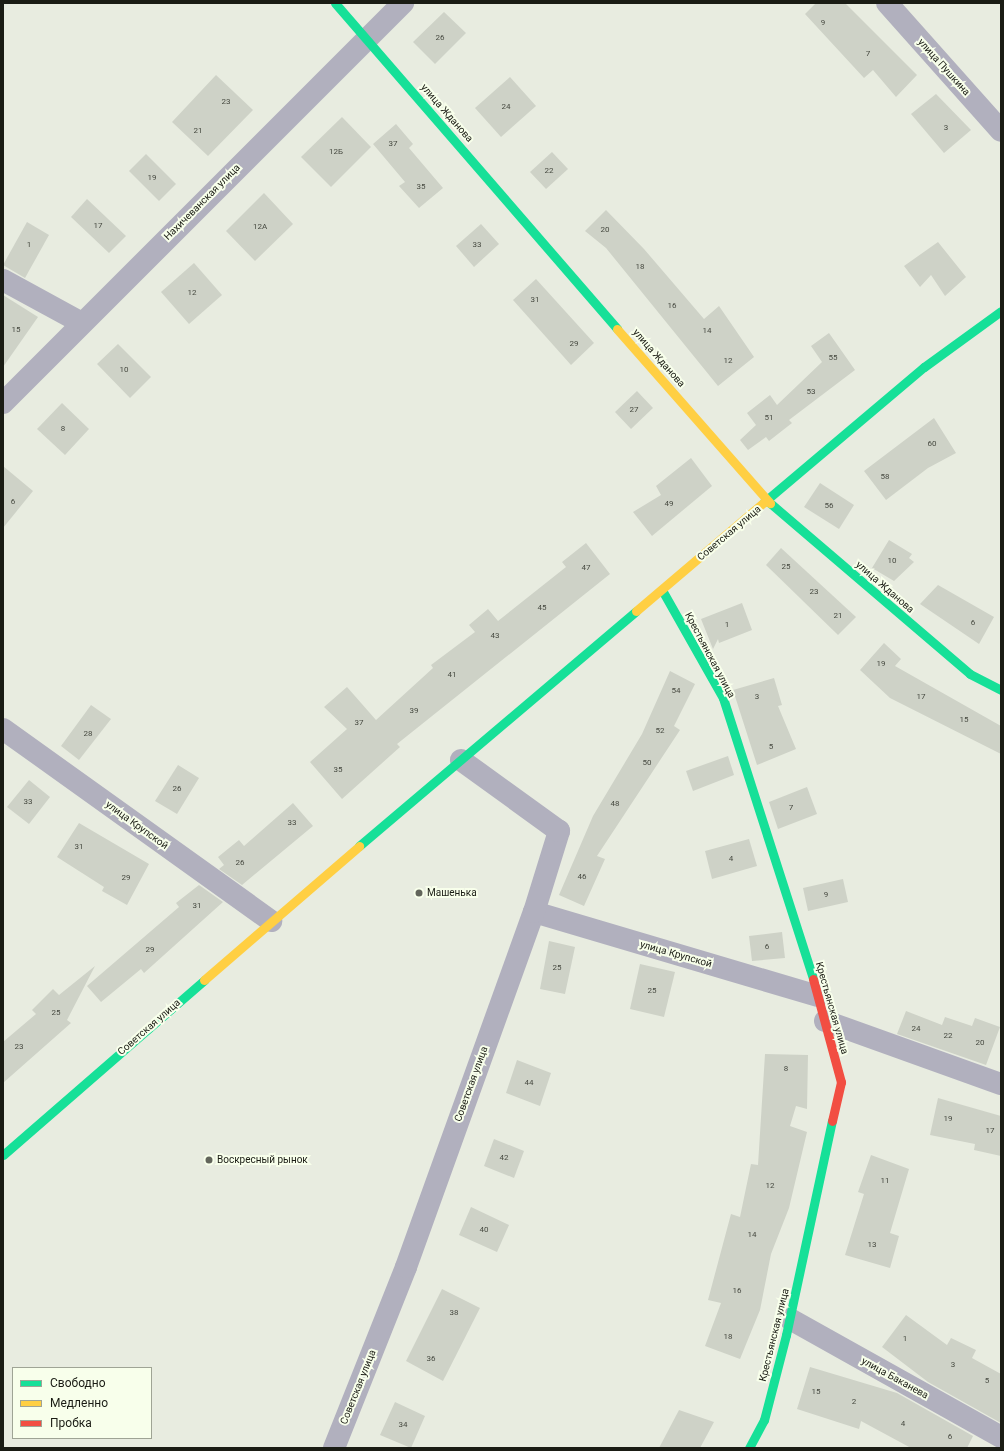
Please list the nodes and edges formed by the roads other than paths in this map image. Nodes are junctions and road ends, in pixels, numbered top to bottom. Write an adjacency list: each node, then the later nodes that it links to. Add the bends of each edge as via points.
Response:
1 (335, 3): 4 (street, улица Жданова)
2 (403, 3): 4 (street, Нахичеванская улица)
3 (886, 3): 5 (street, улица Пушкина)
4 (368, 38): 8 (street, Нахичеванская улица); 10 (street, улица Жданова)
5 (1001, 131)
6 (3, 280): 8 (street)
7 (1001, 311): 10 (street, Советская улица, via 924,367)
8 (80, 322): 9 (street, Нахичеванская улица)
9 (3, 403)
10 (767, 501): 11 (street, Советская улица); 12 (street, улица Жданова, via 970,674)
11 (662, 590): 14 (street, Советская улица); 17 (street, Крестьянская улица, via 723,698)
12 (1001, 690)
13 (3, 729): 16 (street, улица Крупской)
14 (461, 760): 15 (street, Советская улица, via 559,831); 16 (street, Советская улица)
15 (534, 912): 17 (street, улица Крупской); 23 (street, Советская улица, via 406,1267)
16 (271, 921): 20 (street, Советская улица)
17 (818, 996): 18 (street, Крестьянская улица)
18 (825, 1021): 19 (street); 21 (street, Крестьянская улица, via 841,1082)
19 (1001, 1084)
20 (3, 1155)
21 (790, 1319): 22 (street, улица Баканева); 24 (street, Крестьянская улица, via 764,1420)
22 (1001, 1437)
23 (334, 1448)
24 (749, 1448)

